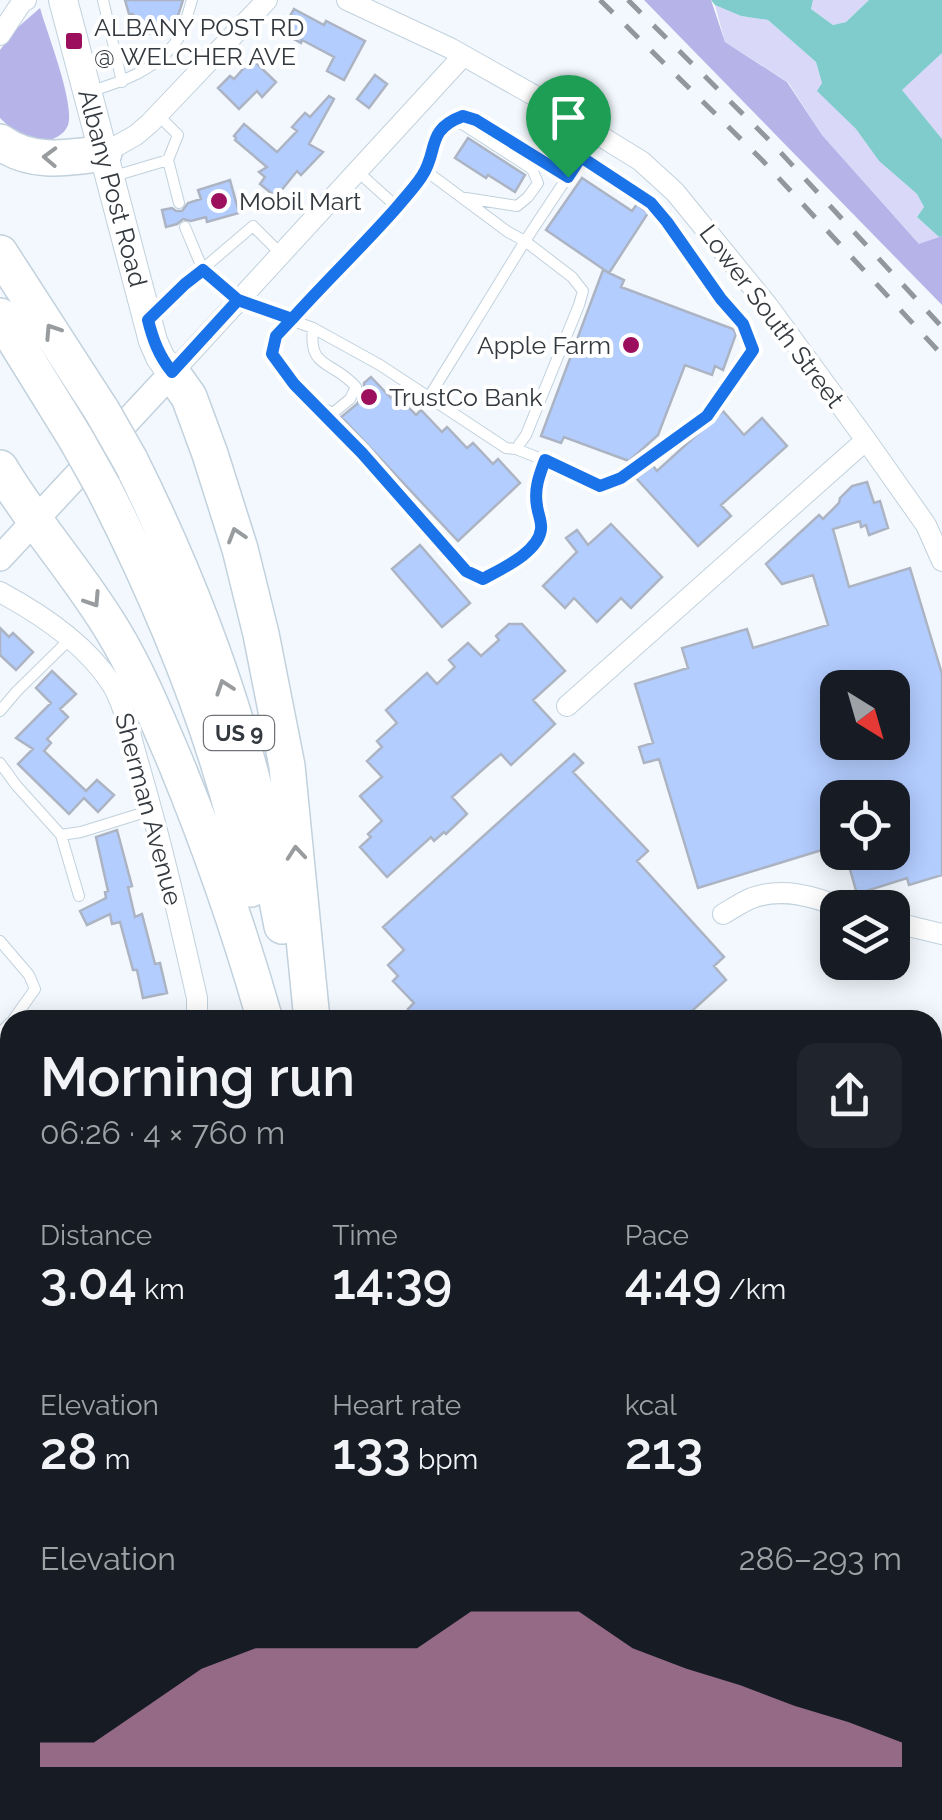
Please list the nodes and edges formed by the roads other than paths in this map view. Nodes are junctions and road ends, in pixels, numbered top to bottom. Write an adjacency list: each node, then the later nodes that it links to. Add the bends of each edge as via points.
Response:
1 (26, 0): 7 (street)
2 (63, 0): 10 (main road, Albany Post Road)
3 (103, 0): 9 (lane)
4 (192, 0): 9 (lane, via 178,40 147,70)
5 (267, 0): 11 (street)
6 (347, 0): 8 (street, Lower South Street)
7 (0, 36)
8 (464, 56): 13 (street, Lower South Street); 19 (street)
9 (122, 82): 10 (lane)
10 (88, 92): 17 (main road, Albany Post Road)
11 (158, 114): 16 (lane, via 178,135); 17 (street)
12 (451, 120): 18 (lane, via 435,137); 20 (lane, via 476,120); 21 (lane, via 532,169 538,182 517,206)
13 (596, 133): 15 (lane); 37 (street, Lower South Street, via 675,192)
14 (0, 142): 17 (highway, one-way to 14, via 39,159)
15 (581, 157): 20 (lane); 39 (lane, via 651,203 743,324 753,350 707,416 621,478 600,486)
16 (168, 160): 17 (lane); 22 (lane)
17 (107, 165): 32 (main road, Albany Post Road)
18 (426, 171): 21 (lane); 23 (lane)
19 (357, 172): 23 (lane); 27 (street)
20 (568, 177): 25 (lane)
21 (460, 197): 25 (lane)
22 (180, 202)
23 (397, 206): 31 (lane)
24 (185, 227): 28 (lane)
25 (524, 242): 35 (lane); 38 (lane, via 582,290)
26 (0, 253): 61 (highway, US 9, one-way to 26, bridge, via 240,736 187,588 130,460)
27 (281, 254): 28 (lane, via 253,226); 29 (street)
28 (203, 270): 29 (lane); 32 (lane)
29 (238, 300): 31 (lane); 34 (street)
30 (0, 316): 60 (highway, US 9, bridge, via 104,488 171,635 248,872)
31 (292, 319): 33 (lane); 36 (lane, via 276,336 272,354)
32 (148, 320): 34 (main road, Albany Post Road)
33 (314, 328): 35 (lane); 36 (lane, via 311,345 318,360 356,386 333,413)
34 (172, 372): 41 (street); 62 (highway, one-way to 34, via 289,780 271,677 216,470 189,397)
35 (430, 398): 38 (lane, via 506,448)
36 (314, 404): 39 (lane, via 466,571 483,579 538,542 537,481)
37 (866, 440): 43 (street, Lower South Street, via 926,525); 46 (street)
38 (516, 448): 39 (lane)
39 (545, 460)
40 (0, 468): 41 (highway)
41 (35, 521): 42 (street); 59 (highway, one-way to 59, via 112,630 150,703 213,856)
42 (0, 558)
43 (942, 561)
44 (0, 592): 45 (street, Sherman Avenue)
45 (70, 639): 47 (lane); 49 (street, Sherman Avenue, via 114,685)
46 (567, 706)
47 (0, 711)
48 (0, 763): 50 (lane)
49 (152, 810): 50 (lane); 58 (street, Sherman Avenue)
50 (61, 834): 51 (lane)
51 (79, 896)
52 (820, 899): 53 (street, via 754,897)
53 (723, 914)
54 (910, 926): 55 (street)
55 (942, 934)
56 (0, 941): 57 (lane, via 35,989)
57 (19, 1010)
58 (197, 1010)
59 (261, 1010)
60 (275, 1010)
61 (298, 1010)
62 (311, 1010)

